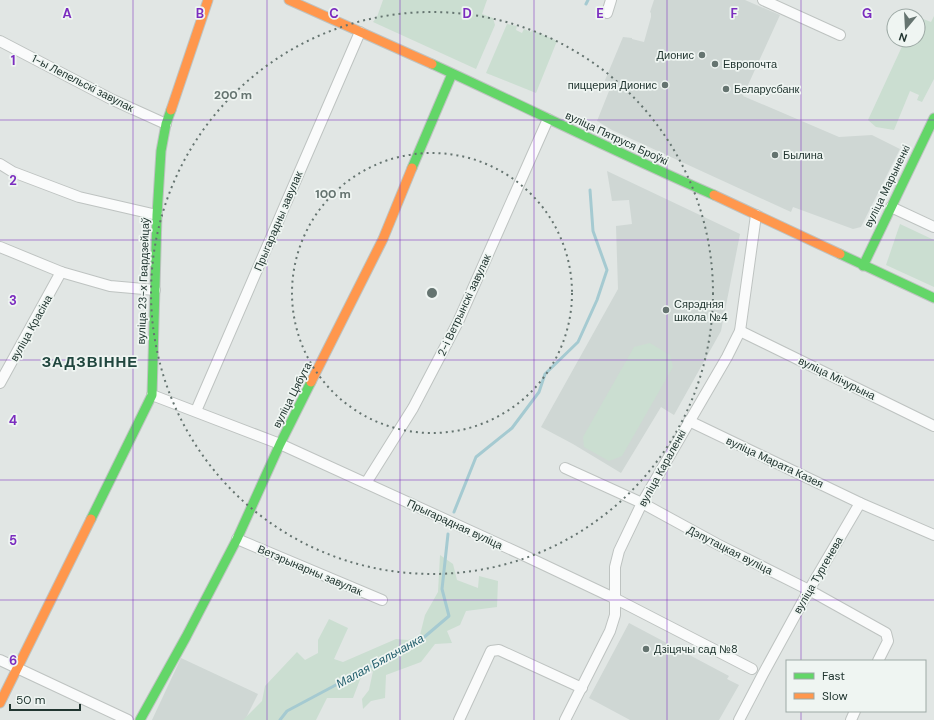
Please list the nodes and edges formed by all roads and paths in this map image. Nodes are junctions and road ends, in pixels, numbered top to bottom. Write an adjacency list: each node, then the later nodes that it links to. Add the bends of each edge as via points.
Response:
1 (208, 0): 12 (street, вуліца 23-х Гвардзейцаў, via 192,41)
2 (288, 0): 6 (street, вуліца Пятруся Броўкі)
3 (611, 0): 5 (street)
4 (763, 0): 7 (street)
5 (607, 13)
6 (360, 32): 9 (street, вуліца Пятруся Броўкі); 26 (street, Прыгарадны завулак)
7 (840, 35)
8 (0, 41): 12 (street, 1-ы Лепельскі завулак, via 113,100)
9 (452, 74): 11 (street, вуліца Пятруся Броўкі); 29 (street, вуліца Цябута, via 383,239)
10 (934, 118): 14 (street, вуліца Марыненкі)
11 (548, 119): 16 (street, вуліца Пятруся Броўкі); 31 (street, 2-і Ветрынскі завулак, via 458,322 413,408)
12 (166, 124): 15 (street, вуліца 23-х Гвардзейцаў, via 161,150)
13 (0, 164): 15 (street, via 13,172 79,197)
14 (891, 207): 17 (street); 19 (street, вуліца Марыненкі)
15 (157, 215): 21 (street, вуліца 23-х Гвардзейцаў)
16 (756, 215): 19 (street, вуліца Пятруся Броўкі); 23 (street, вуліца Караленкі)
17 (934, 227)
18 (0, 246): 20 (street)
19 (863, 266): 22 (street, вуліца Пятруся Броўкі)
20 (61, 272): 21 (street, via 110,286); 24 (street, вуліца Красіна)
21 (155, 290): 25 (street, вуліца 23-х Гвардзейцаў)
22 (934, 298)
23 (740, 331): 27 (street, вуліца Караленкі); 28 (street, вуліца Мічурына)
24 (0, 383)
25 (152, 395): 26 (street, Прыгарадная вуліца); 41 (street, вуліца 23-х Гвардзейцаў)
26 (196, 411): 29 (street, Прыгарадная вуліца)
27 (689, 421): 32 (street, вуліца Марата Казея); 33 (street, вуліца Караленкі)
28 (934, 426)
29 (280, 444): 31 (street, Прыгарадная вуліца); 35 (street, вуліца Цябута)
30 (565, 468): 33 (street, Дэпутацкая вуліца)
31 (366, 483): 37 (street, Прыгарадная вуліца)
32 (860, 503): 34 (street); 36 (street, вуліца Тургенева)
33 (642, 504): 36 (street, Дэпутацкая вуліца); 37 (street, вуліца Караленкі, via 619,551 615,567)
34 (934, 536)
35 (237, 539): 38 (street, Ветэрынарны завулак); 47 (street, вуліца Цябута)
36 (809, 590): 40 (street, Дэпутацкая вуліца, via 886,633 888,641); 50 (street, вуліца Тургенева)
37 (616, 599): 42 (street, Прыгарадная вуліца); 43 (street, вуліца Караленкі, via 610,631)
38 (382, 600)
39 (0, 660): 41 (street)
40 (878, 660)
41 (17, 668): 44 (street, вуліца 23-х Гвардзейцаў); 45 (street)
42 (752, 669)
43 (582, 688): 48 (street, via 499,650 491,651); 49 (street, вуліца Караленкі)
44 (0, 703)
45 (107, 716): 46 (street)
46 (128, 720)
47 (140, 720)
48 (459, 720)
49 (565, 720)
50 (739, 720)

